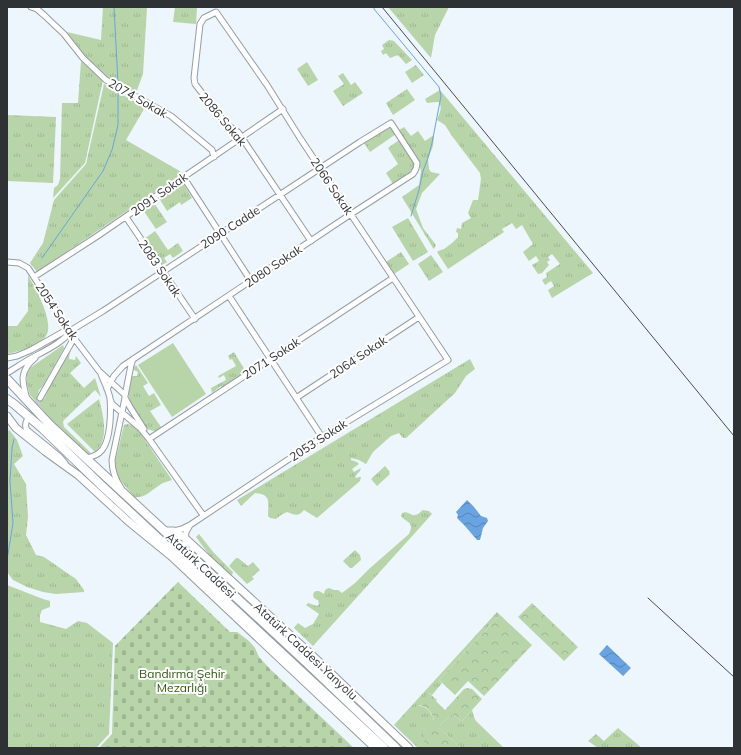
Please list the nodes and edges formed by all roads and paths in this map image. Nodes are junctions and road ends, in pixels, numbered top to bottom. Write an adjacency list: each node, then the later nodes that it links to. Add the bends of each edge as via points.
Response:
1 (31, 7): 5 (street, 2074 Sokak, via 42,12 106,80 171,116 212,150)
2 (216, 12): 3 (street, 2066 Sokak); 4 (street, 2086 Sokak, via 200,24 194,82 227,125 236,130)
3 (283, 109): 4 (street, 2091 Sokak); 6 (street, 2066 Sokak)
4 (241, 138): 5 (street, 2091 Sokak); 9 (street, 2086 Sokak)
5 (214, 157): 8 (street, 2091 Sokak)
6 (320, 168): 7 (street, 2090 Cadde, via 391,123 417,163); 9 (street, 2090 Cadde); 10 (street, 2066 Sokak)
7 (413, 174): 10 (street, 2080 Sokak)
8 (184, 178): 11 (street, 2091 Sokak); 12 (street)
9 (280, 195): 12 (street, 2090 Cadde); 13 (street, 2086 Sokak)
10 (351, 214): 13 (street, 2080 Sokak); 17 (street, 2066 Sokak)
11 (126, 217): 15 (street, 2083 Sokak); 16 (street, 2091 Sokak)
12 (220, 234): 15 (street, 2090 Cadde); 18 (street)
13 (311, 241): 18 (street, 2080 Sokak)
14 (7, 262): 16 (street, 2054 Sokak, via 24,265)
15 (163, 272): 21 (street, 2083 Sokak); 22 (street, 2090 Cadde)
16 (34, 277): 22 (street, 2054 Sokak)
17 (393, 278): 20 (street, 2066 Sokak); 29 (street, 2071 Sokak)
18 (251, 281): 19 (street, 2080 Sokak)
19 (229, 296): 21 (street, 2080 Sokak); 29 (street)
20 (419, 317): 30 (street, 2066 Sokak); 39 (street, 2064 Sokak)
21 (195, 319): 28 (street, 2080 Sokak)
22 (70, 331): 23 (street, 2054 Sokak); 24 (street, 2090 Cadde); 25 (street, 2090 Cadde)
23 (74, 338): 31 (street, 2054 Sokak); 37 (street)
24 (49, 340): 25 (street); 27 (street, 2090 Cadde, via 31,350)
25 (53, 345): 26 (street, 2090 Cadde)
26 (44, 351): 32 (street); 42 (street, via 25,368 23,384)
27 (7, 358)
28 (133, 359): 34 (street, 2080 Sokak, via 123,366); 41 (street)
29 (270, 359): 39 (street); 50 (street, 2071 Sokak)
30 (448, 360): 49 (street, 2053 Sokak)
31 (99, 371): 34 (street, 2054 Sokak); 35 (street, 2054 Sokak)
32 (7, 373)
33 (7, 379): 42 (highway, Atatürk Caddesi)
34 (110, 382): 35 (street, 2080 Sokak); 36 (street, 2054 Sokak)
35 (107, 389): 38 (street, 2054 Sokak)
36 (122, 391): 38 (street, via 112,392); 41 (street, 2054 Sokak)
37 (40, 398)
38 (110, 398): 43 (street, 2054 Sokak); 51 (street, via 107,439 103,448)
39 (296, 398): 49 (street)
40 (7, 399): 61 (highway, Atatürk Caddesi, via 43,428)
41 (125, 399): 43 (street, via 120,405); 44 (street); 50 (street, 2054 Sokak)
42 (28, 402): 51 (highway, Atatürk Caddesi)
43 (114, 405): 44 (street, 2054 Sokak)
44 (122, 412): 47 (street, 2054 Sokak); 48 (street)
45 (7, 416): 52 (main road, Atatürk Caddesi, via 16,428)
46 (27, 420): 52 (street, via 25,428)
47 (130, 420): 48 (street, via 125,419); 50 (street, 2054 Sokak)
48 (120, 423): 53 (street, via 112,469)
49 (322, 437): 54 (street, 2053 Sokak)
50 (149, 439): 54 (street, 2054 Sokak)
51 (86, 458): 53 (highway, Atatürk Caddesi)
52 (78, 475): 60 (main road, Atatürk Caddesi, via 171,556)
53 (126, 496): 56 (highway, Atatürk Caddesi)
54 (203, 515): 55 (street, 2053 Sokak)
55 (190, 525): 57 (street); 58 (street)
56 (164, 531): 57 (main road); 59 (highway, Atatürk Caddesi)
57 (174, 531): 58 (main road, Atatürk Caddesi Yanyolu)
58 (185, 538): 59 (street); 63 (main road, Atatürk Caddesi Yanyolu)
59 (184, 550): 62 (highway, Atatürk Caddesi)
60 (375, 748)
61 (384, 748)
62 (396, 748)
63 (409, 748)

